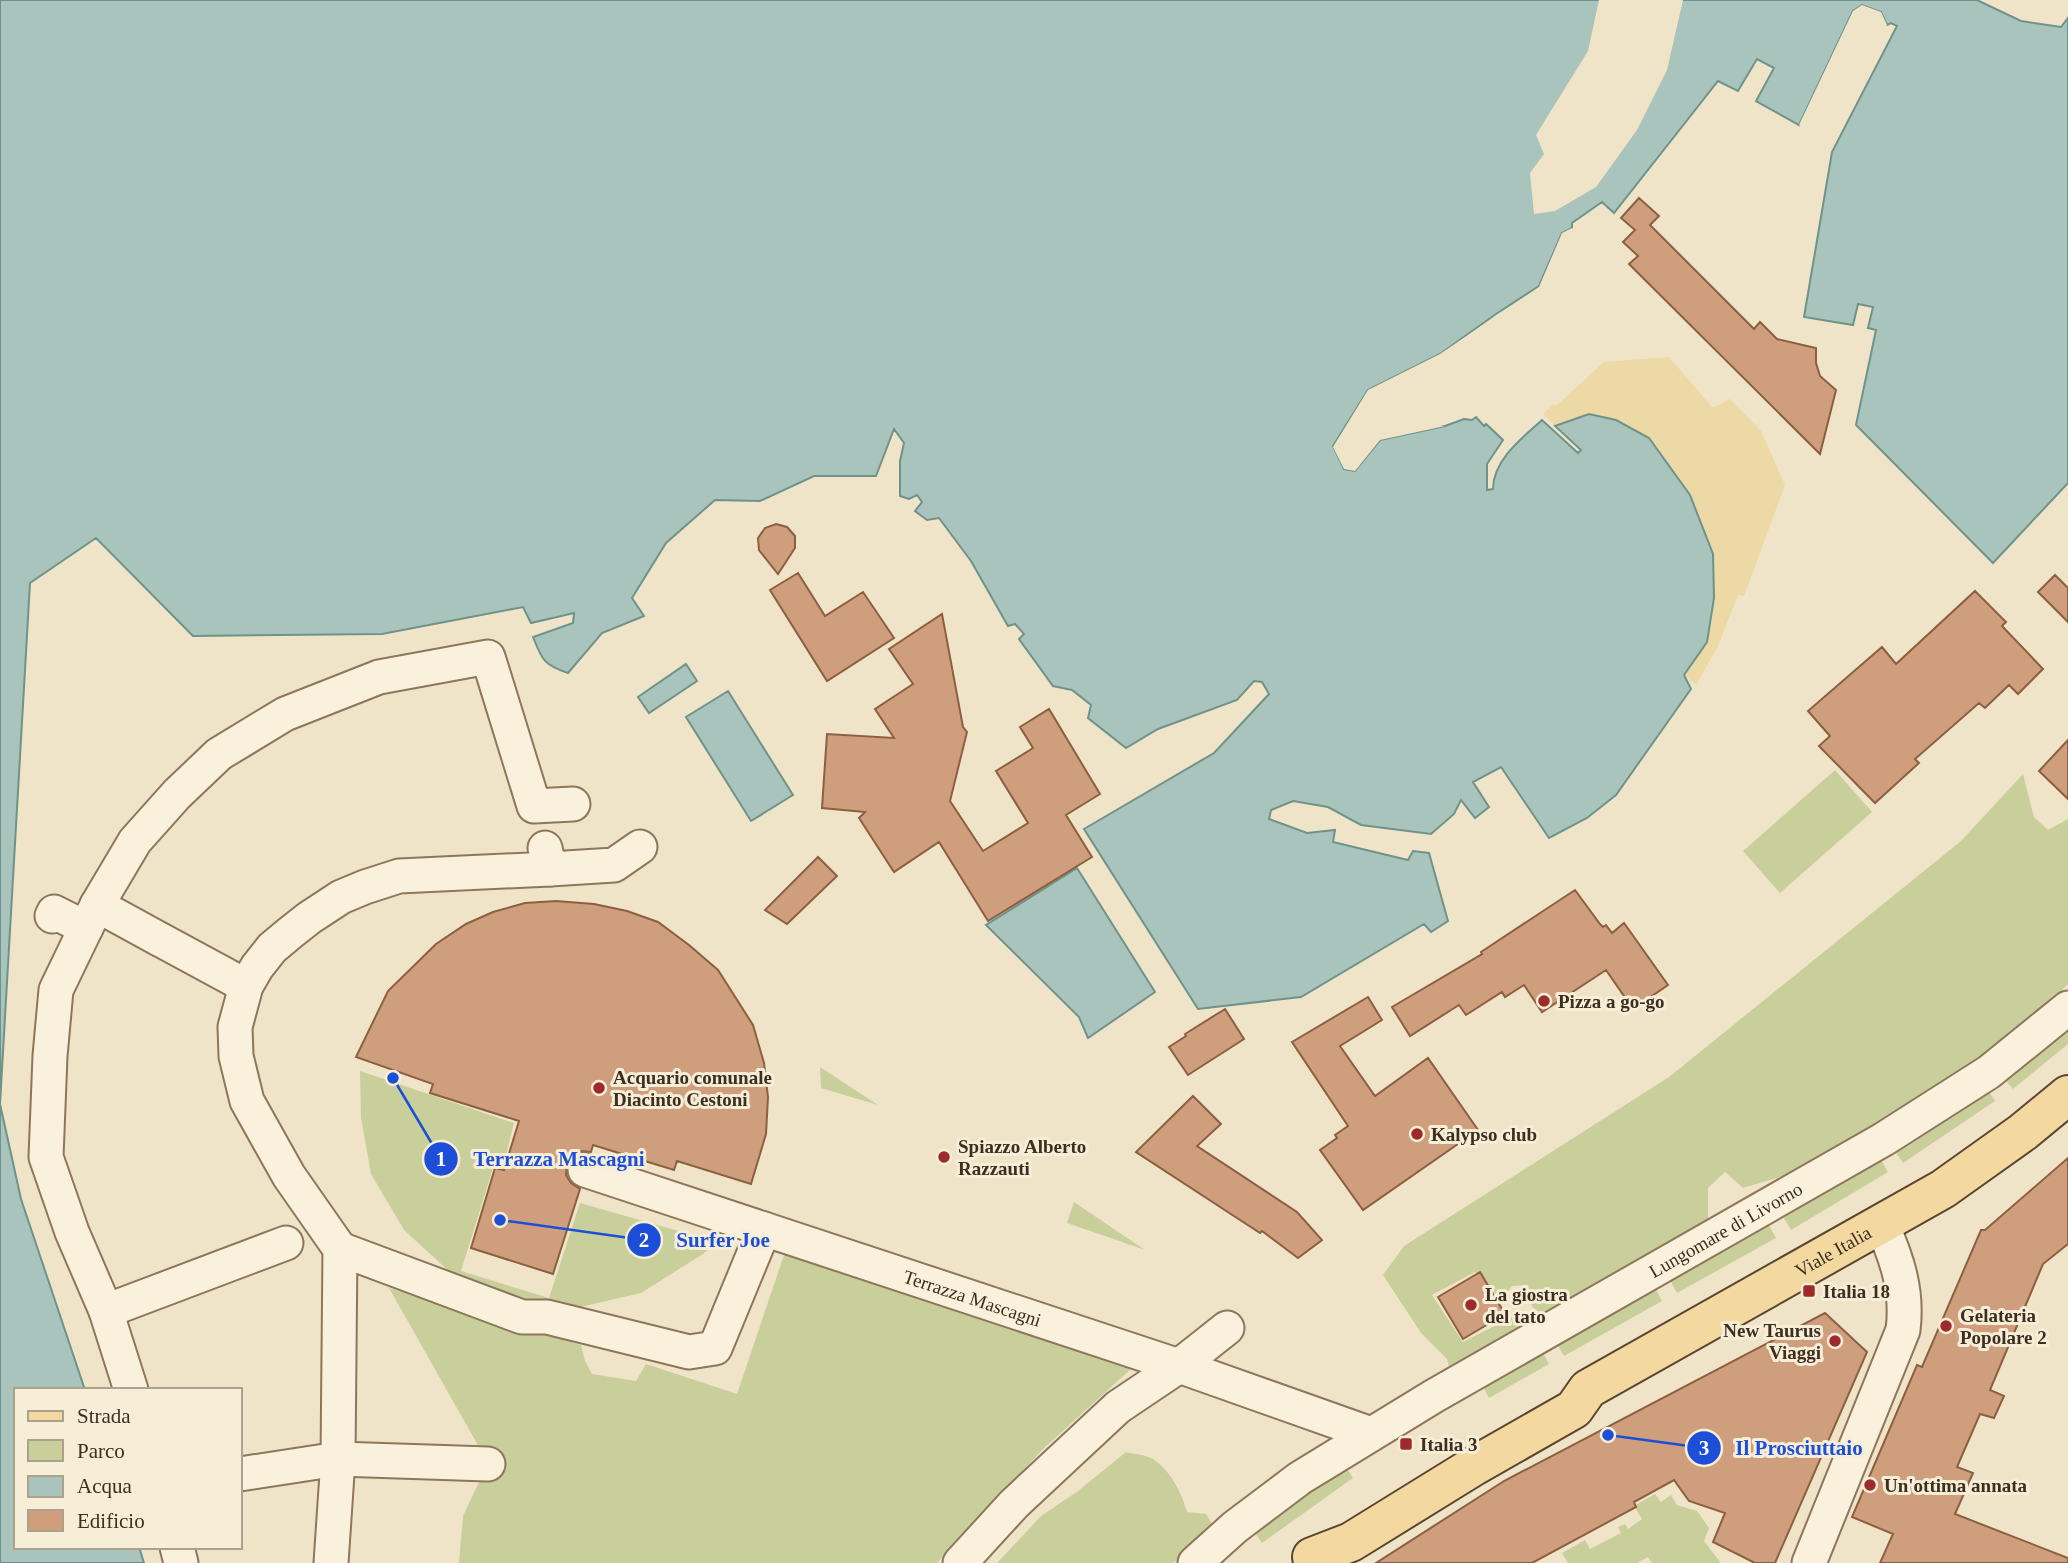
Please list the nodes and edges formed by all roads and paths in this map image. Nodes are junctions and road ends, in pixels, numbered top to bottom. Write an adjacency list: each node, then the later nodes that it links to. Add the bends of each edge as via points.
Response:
1 (573, 804): 2 (street)
2 (534, 806): 4 (street); 6 (street, via 488,657 379,677 285,714 219,754 135,841)
3 (640, 847): 4 (street, via 614,865)
4 (546, 854): 7 (street, via 399,876 341,897 290,933 264,958)
5 (52, 916): 6 (street, via 54,912)
6 (91, 916): 7 (street, via 160,939); 14 (street, via 56,990 46,1157)
7 (246, 986): 13 (street, via 235,1027 236,1056 247,1101 274,1152)
8 (2068, 1009): 18 (street, Lungomare di Livorno, via 1989,1072 1884,1139)
9 (2068, 1095): 11 (main road, Viale Italia, via 1991,1156)
10 (585, 1170): 12 (street, Terrazza Mascagni)
11 (1882, 1225): 22 (main road, Viale Italia, via 1588,1389 1562,1390 1463,1444 1339,1526); 26 (street, via 1900,1269 1903,1330)
12 (764, 1228): 13 (street, via 715,1348 689,1352 547,1317 522,1317); 16 (street, Terrazza Mascagni)
13 (333, 1239): 14 (street, via 288,1242); 19 (street)
14 (106, 1311): 17 (street)
15 (1227, 1328): 16 (street)
16 (1179, 1367): 18 (street, Terrazza Mascagni); 24 (street, via 1118,1407 1014,1504)
17 (130, 1388)
18 (1371, 1434): 25 (street, Lungomare di Livorno, via 1300,1478)
19 (338, 1459): 20 (street); 21 (street); 23 (street)
20 (488, 1464)
21 (242, 1474)
22 (1309, 1560)
23 (331, 1563)
24 (960, 1563)
25 (1195, 1563)
26 (1809, 1563)

